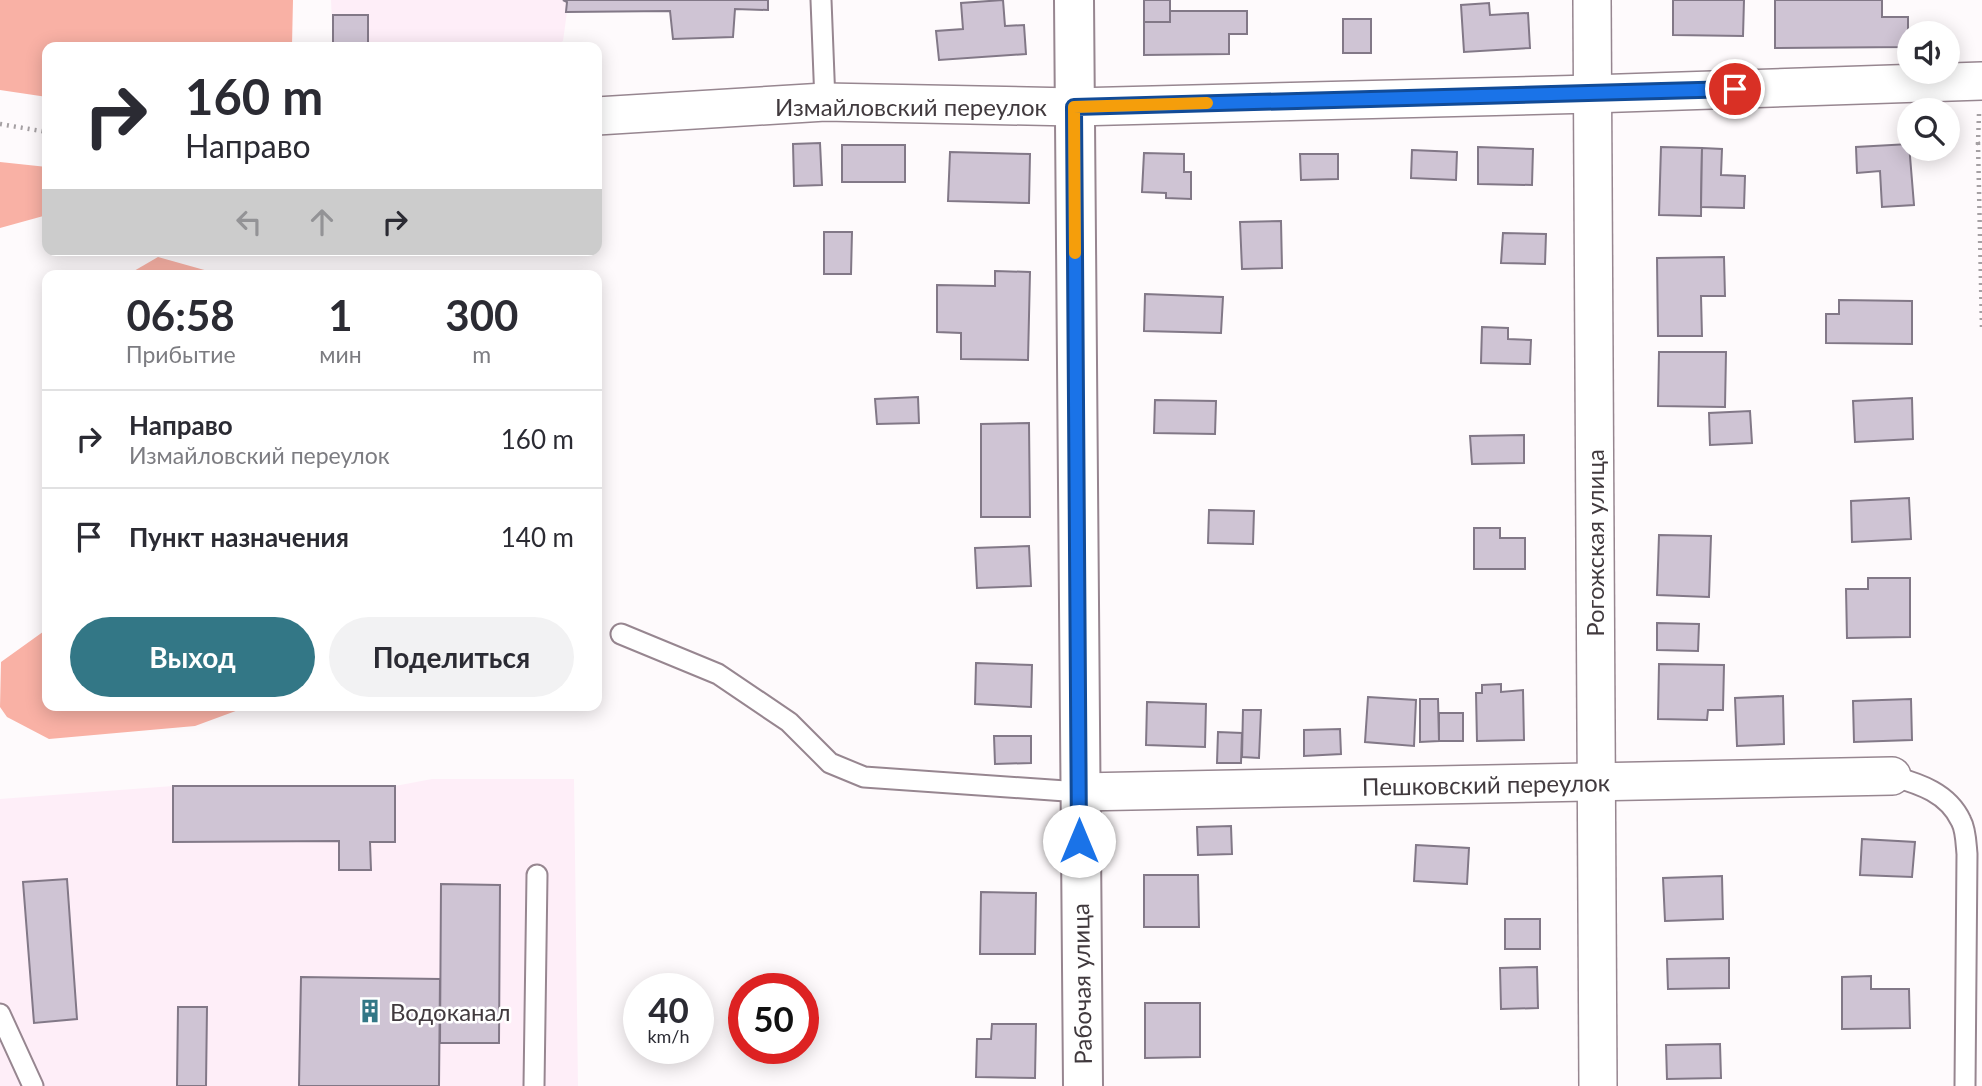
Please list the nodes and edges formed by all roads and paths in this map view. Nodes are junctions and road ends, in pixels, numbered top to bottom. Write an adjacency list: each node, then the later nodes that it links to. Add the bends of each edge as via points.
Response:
1 (821, 0): 6 (lane)
2 (1074, 0): 7 (main road, Рабочая улица)
3 (1592, 0): 5 (street, Рогожская улица)
4 (1982, 81): 5 (street, Измайловский переулок)
5 (1591, 94): 7 (street, Измайловский переулок); 15 (street, Рогожская улица)
6 (825, 102): 7 (street, Измайловский переулок); 8 (street, Измайловский переулок)
7 (1074, 107): 16 (main road, Рабочая улица)
8 (602, 116)
9 (0, 124): 10 (path)
10 (42, 131)
11 (1978, 143): 12 (path)
12 (1982, 329)
13 (621, 634): 16 (lane, via 718,674 789,722 830,763 863,777)
14 (1892, 776): 15 (street, Пешковский переулок); 23 (lane, via 1922,785 1946,801 1962,822 1967,854)
15 (1596, 781): 16 (street, Пешковский переулок); 22 (street, Рогожская улица)
16 (1080, 792): 21 (main road, Рабочая улица)
17 (537, 875): 20 (lane)
18 (0, 1014): 19 (lane)
19 (33, 1086)
20 (534, 1086)
21 (1083, 1086)
22 (1598, 1086)
23 (1965, 1086)

